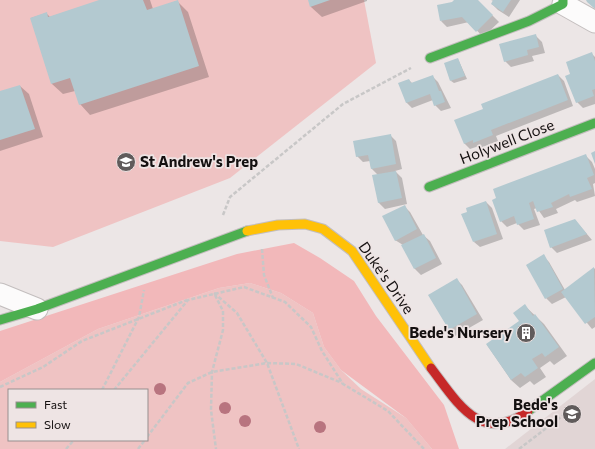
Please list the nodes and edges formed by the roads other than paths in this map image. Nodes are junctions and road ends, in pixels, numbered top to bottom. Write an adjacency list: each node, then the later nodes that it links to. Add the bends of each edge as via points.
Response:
1 (563, 2): 2 (street); 3 (main road, via 529,21)
2 (595, 22)
3 (430, 58)
4 (595, 123): 5 (main road, Holywell Close)
5 (429, 187)
6 (0, 294): 7 (street)
7 (37, 309): 8 (main road, Duke's Drive); 9 (main road, Duke's Drive, via 240,232 278,225 305,224 323,229 352,251 454,400 463,410 484,422 508,423 519,418)
8 (0, 320)
9 (595, 363)

